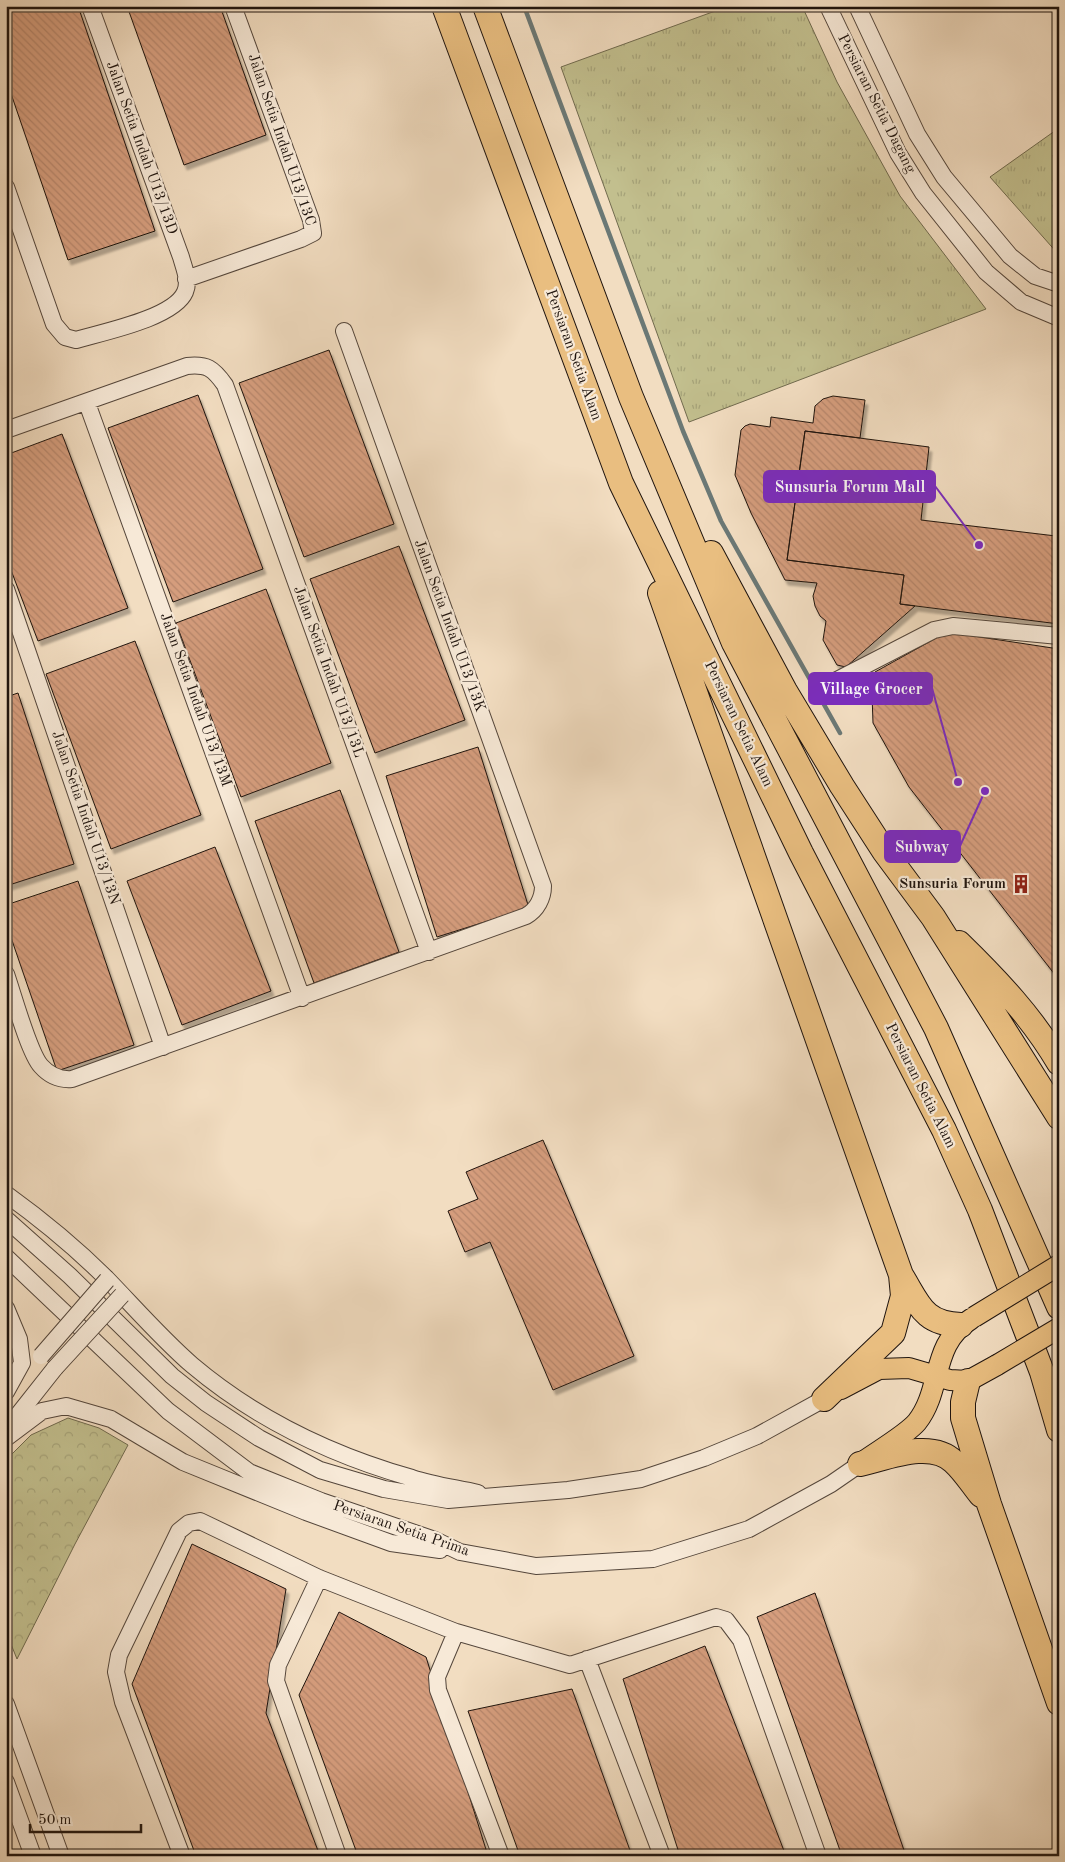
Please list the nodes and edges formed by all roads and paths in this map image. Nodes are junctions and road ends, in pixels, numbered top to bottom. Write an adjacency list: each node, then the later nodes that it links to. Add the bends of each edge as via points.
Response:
1 (90, 6): 10 (street, Jalan Setia Indah U13/13D, via 181,257)
2 (233, 6): 10 (street, Jalan Setia Indah U13/13C, via 313,233)
3 (444, 6): 16 (highway, Persiaran Setia Alam)
4 (485, 6): 13 (highway)
5 (499, 6): 13 (highway, via 631,363)
6 (828, 6): 11 (street, Persiaran Setia Dagang, via 898,153 923,193 986,272 1021,302)
7 (856, 6): 9 (street, Persiaran Setia Dagang, via 917,134 944,177 1010,256 1035,276)
8 (6, 187): 10 (street, via 54,324 65,337 76,340 155,316 178,301)
9 (1059, 284)
10 (186, 285)
11 (1059, 318)
12 (344, 331): 21 (street, Jalan Setia Indah U13/13K, via 543,886 543,894 533,912)
13 (630, 397): 20 (highway, via 785,691 884,851); 36 (highway, via 734,643 936,1028)
14 (87, 403): 15 (street, Jalan Setia Indah U13/13L); 21 (street, Jalan Setia Indah U13/13L, via 186,366 202,365 218,375 227,391); 23 (street, Jalan Setia Indah U13/13M)
15 (6, 430)
16 (621, 483): 33 (highway); 45 (highway, Persiaran Setia Alam, via 800,853 944,1130 980,1210 1042,1372)
17 (6, 588): 24 (street, Jalan Setia Indah U13/13N)
18 (1059, 636): 19 (street, via 953,626 934,630)
19 (837, 680)
20 (933, 917): 25 (highway, via 1000,982); 26 (highway)
21 (429, 952): 23 (street)
22 (6, 974): 24 (street, via 36,1060 46,1071 64,1080)
23 (302, 998): 24 (street)
24 (163, 1048)
25 (1059, 1063)
26 (1034, 1081): 27 (highway); 28 (highway)
27 (1059, 1117)
28 (1059, 1127)
29 (6, 1194): 34 (street, via 37,1216)
30 (6, 1219): 48 (street, Persiaran Setia Prima, via 70,1276 172,1376 259,1438 320,1470 384,1489 448,1500)
31 (6, 1257): 50 (street, Persiaran Setia Prima, via 168,1411 249,1472)
32 (1059, 1265): 38 (main road, bridge)
33 (901, 1275): 38 (highway, via 922,1309 936,1322); 43 (highway, via 903,1296 893,1333)
34 (107, 1280): 35 (street); 42 (street, bridge)
35 (122, 1295): 44 (street, bridge, via 55,1368); 48 (street, via 191,1364 247,1408 301,1437 412,1479)
36 (1059, 1307)
37 (6, 1308): 42 (street, via 19,1339 22,1363)
38 (968, 1321): 40 (main road, via 946,1344)
39 (1059, 1328): 41 (main road, bridge)
40 (936, 1376): 41 (main road); 43 (main road, via 909,1368 878,1369); 47 (main road, via 930,1401 916,1423)
41 (968, 1381): 49 (highway, via 963,1418)
42 (6, 1394)
43 (824, 1399): 48 (street, Persiaran Setia Prima, via 748,1439 641,1479 568,1490)
44 (6, 1430)
45 (1059, 1430)
46 (6, 1438): 50 (street, via 42,1411 66,1406 111,1419 183,1462 306,1512 391,1543)
47 (860, 1464): 49 (highway, via 919,1451 934,1452 953,1460); 50 (street, Persiaran Setia Prima, via 832,1484 749,1528 653,1559 536,1566)
48 (493, 1496)
49 (989, 1504): 54 (highway)
50 (460, 1552)
51 (319, 1578): 52 (street); 59 (street, via 200,1521 189,1523 179,1531 119,1655 116,1672 123,1702); 60 (street, via 278,1665 276,1681)
52 (456, 1632): 53 (street, via 570,1665); 61 (street, via 437,1677 438,1690)
53 (588, 1659): 62 (street); 63 (street, via 716,1617 726,1620 741,1640)
54 (1059, 1703)
55 (6, 1704): 58 (street)
56 (6, 1782): 57 (street)
57 (33, 1856)
58 (61, 1856)
59 (182, 1856)
60 (338, 1856)
61 (501, 1856)
62 (662, 1856)
63 (818, 1856)

